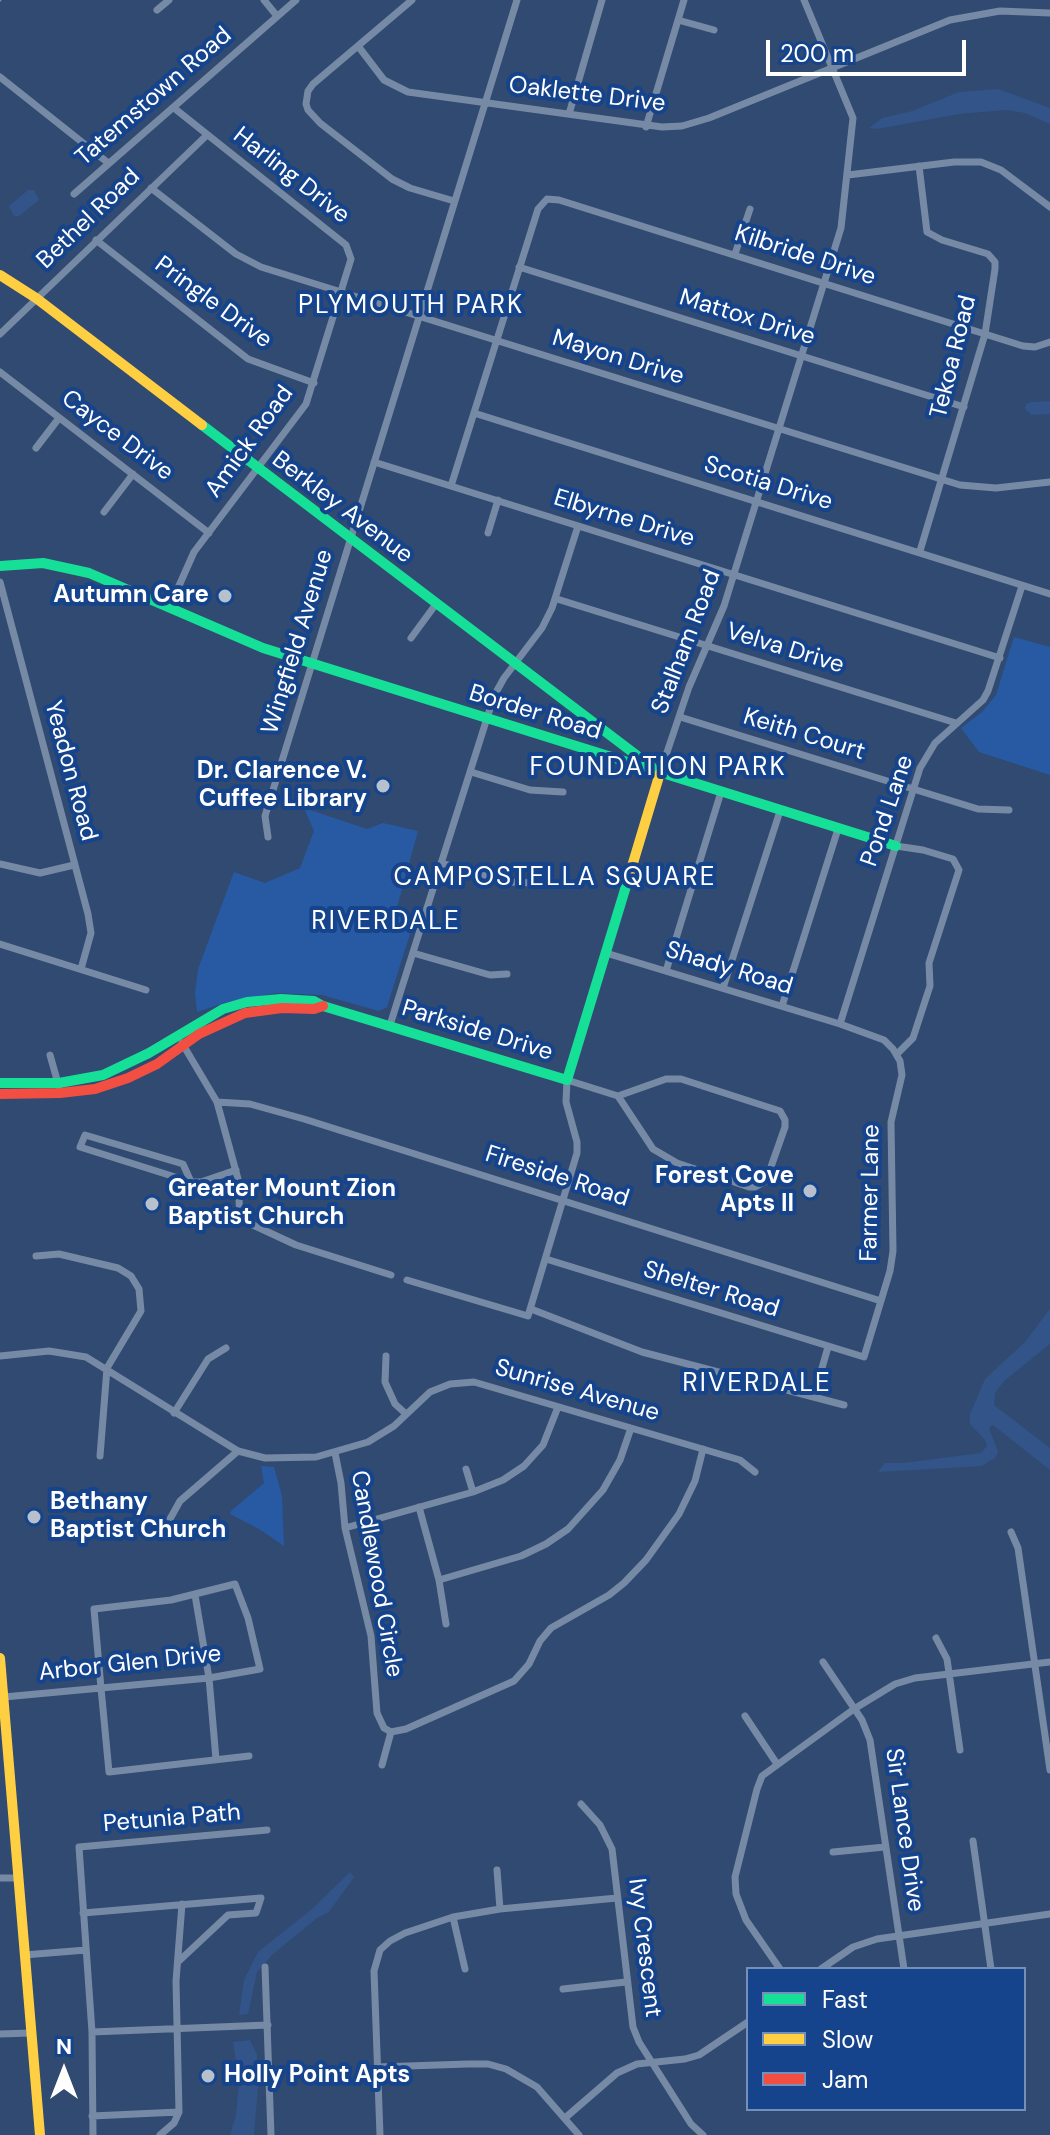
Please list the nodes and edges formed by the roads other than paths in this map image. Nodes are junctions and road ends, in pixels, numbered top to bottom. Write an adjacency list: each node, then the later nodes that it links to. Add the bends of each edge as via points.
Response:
1 (169, 0): 10 (street)
2 (264, 0): 13 (street)
3 (296, 0): 13 (street, Tatemstown Road)
4 (412, 0): 16 (street)
5 (517, 0): 19 (street, Wingfield Avenue)
6 (602, 0): 21 (street)
7 (684, 0): 14 (street)
8 (804, 0): 17 (street, Stalham Road)
9 (1025, 0): 11 (street)
10 (157, 10)
11 (1025, 11): 12 (street, Oaklette Drive); 17 (street, Oaklette Drive, via 950,20)
12 (1050, 13)
13 (277, 16): 20 (street, Tatemstown Road)
14 (678, 20): 15 (street); 22 (street)
15 (714, 30)
16 (358, 46): 19 (street, Oaklette Drive, via 384,80 398,89); 29 (street, via 313,84 306,97 308,110 392,179)
17 (834, 69): 22 (street, Oaklette Drive, via 701,121); 26 (street, Stalham Road, via 853,118)
18 (0, 77): 24 (street)
19 (486, 103): 21 (street, Oaklette Drive); 29 (street, Wingfield Avenue)
20 (174, 108): 23 (street, Harling Drive); 24 (street, Tatemstown Road)
21 (569, 114): 22 (street, Oaklette Drive)
22 (646, 127)
23 (207, 135): 27 (street, Bethel Road); 37 (street, Harling Drive, via 346,245 351,259)
24 (107, 162): 28 (street, Tatemstown Road)
25 (919, 166): 26 (street); 30 (street, via 986,163); 41 (street, Tekoa Road, via 927,232 988,254 995,262)
26 (848, 175): 36 (street, Stalham Road, via 841,228)
27 (151, 188): 32 (street, Bethel Road); 37 (street, Mayon Drive, via 249,262)
28 (74, 194)
29 (454, 201): 39 (street, Wingfield Avenue)
30 (1050, 207)
31 (750, 209): 33 (street)
32 (96, 240): 38 (street, Bethel Road); 46 (street, Pringle Drive, via 248,359)
33 (735, 254): 34 (street, Kilbride Drive, via 547,199 538,209); 36 (street, Kilbride Drive)
34 (519, 267): 42 (street); 44 (street, Mattox Drive)
35 (0, 275): 38 (street, Berkley Avenue)
36 (825, 284): 41 (street, Kilbride Drive); 44 (street, Stalham Road)
37 (342, 292): 39 (street, Mayon Drive); 46 (street, Amick Road)
38 (36, 298): 40 (street, Bethel Road); 53 (street, Berkley Avenue)
39 (419, 316): 42 (street, Mayon Drive); 52 (street, Wingfield Avenue)
40 (0, 334)
41 (985, 334): 43 (street, Kilbride Drive, via 1035,347); 47 (street, Tekoa Road)
42 (496, 341): 48 (street); 50 (street, Mayon Drive)
43 (1050, 342)
44 (802, 357): 47 (street, Mattox Drive); 50 (street, Stalham Road)
45 (0, 372): 49 (street, Cayce Drive)
46 (314, 383): 53 (street, Amick Road, via 301,413)
47 (964, 407): 55 (street, Tekoa Road)
48 (474, 413): 57 (street); 59 (street, Scotia Drive)
49 (59, 418): 51 (street); 54 (street, Cayce Drive)
50 (780, 429): 55 (street, Mayon Drive); 59 (street, Stalham Road)
51 (36, 448)
52 (374, 462): 57 (street, Elbyrne Drive); 64 (street, Wingfield Avenue)
53 (259, 469): 62 (street, Amick Road); 64 (street, Berkley Avenue)
54 (133, 474): 60 (street); 62 (street, Cayce Drive)
55 (941, 479): 56 (street, Mayon Drive, via 980,488); 65 (street, Tekoa Road)
56 (1050, 482)
57 (451, 486): 58 (street, Elbyrne Drive)
58 (498, 500): 61 (street, Elbyrne Drive); 63 (street)
59 (757, 502): 65 (street, Scotia Drive); 67 (street, Stalham Road)
60 (104, 512)
61 (578, 526): 67 (street, Elbyrne Drive); 71 (street)
62 (209, 533): 73 (street, Amick Road, via 190,559)
63 (488, 533)
64 (351, 539): 72 (street, Berkley Avenue); 77 (street, Wingfield Avenue)
65 (920, 551): 69 (street, Scotia Drive)
66 (0, 566): 73 (street, Border Road, via 67,567)
67 (734, 574): 75 (street, Stalham Road); 76 (street, Elbyrne Drive)
68 (0, 582): 96 (street, Yeadon Road)
69 (1022, 586): 70 (street, Scotia Drive); 76 (street, Pond Lane)
70 (1050, 594)
71 (557, 599): 75 (street, Velva Drive); 78 (street)
72 (436, 604): 74 (street); 78 (street, Berkley Avenue)
73 (170, 606): 77 (street, Border Road)
74 (411, 638)
75 (707, 646): 79 (street, Stalham Road); 81 (street, Velva Drive)
76 (1000, 658): 81 (street, Pond Lane, via 983,700)
77 (312, 664): 80 (street, Border Road); 92 (street, Wingfield Avenue, via 265,816)
78 (514, 664): 80 (street); 82 (street, Berkley Avenue)
79 (680, 717): 85 (street, Stalham Road); 86 (street, Keith Court)
80 (486, 718): 83 (street, Border Road); 84 (street)
81 (956, 723): 86 (street, Pond Lane, via 925,758)
82 (622, 744): 83 (street); 85 (street, Berkley Avenue)
83 (613, 758): 85 (street, Border Road)
84 (471, 772): 87 (street, via 530,790); 94 (street)
85 (660, 773): 88 (street, Border Road); 100 (street, Stalham Road)
86 (914, 790): 89 (street, Keith Court, via 978,809); 93 (street, Pond Lane)
87 (563, 792)
88 (721, 792): 90 (street, Border Road); 102 (street)
89 (1009, 810)
90 (780, 811): 91 (street, Border Road); 104 (street)
91 (838, 829): 93 (street, Border Road); 106 (street)
92 (268, 837)
93 (896, 846): 107 (street, Pond Lane); 110 (street, Border Road, via 953,859 959,870 929,963 930,986 913,1038)
94 (441, 863): 97 (street, via 510,882); 99 (street)
95 (0, 864): 96 (street, via 40,873)
96 (74, 865): 101 (street, Yeadon Road, via 91,933)
97 (534, 883)
98 (0, 944): 101 (street)
99 (413, 953): 103 (street, via 490,975); 108 (street)
100 (606, 953): 102 (street, Shady Road); 112 (street, Stalham Road)
101 (81, 969): 105 (street)
102 (666, 971): 104 (street, Shady Road)
103 (507, 974)
104 (723, 988): 106 (street, Shady Road)
105 (146, 990)
106 (782, 1006): 107 (street, Shady Road)
107 (840, 1024): 110 (street, Shady Road, via 884,1040)
108 (390, 1025): 109 (street, Parkside Drive, via 323,1006 282,1008 245,1013); 112 (street, Parkside Drive)
109 (180, 1040): 114 (street, Parkside Drive, via 157,1064 128,1078 95,1089); 117 (street)
110 (897, 1054): 125 (street, Farmer Lane, via 902,1075 891,1122 893,1251)
111 (50, 1055): 114 (street)
112 (567, 1080): 116 (street, Parkside Drive); 120 (street, Stalham Road, via 577,1153)
113 (0, 1083): 114 (street, Parkside Drive)
114 (60, 1088): 115 (street, Parkside Drive)
115 (0, 1094)
116 (618, 1096): 116 (street, via 672,1078 776,1108 784,1115 785,1127 770,1176 749,1187 669,1160 653,1149)
117 (217, 1102): 118 (street); 120 (street, Fireside Road, via 250,1104 304,1119)
118 (236, 1170): 119 (street); 123 (street, via 240,1219 296,1245)
119 (191, 1182): 119 (street, via 183,1164 85,1135 80,1147)
120 (564, 1200): 122 (street, Stalham Road); 125 (street, Fireside Road)
121 (36, 1256): 132 (street, via 59,1254 118,1268 135,1282 141,1311)
122 (546, 1259): 126 (street, Stalham Road); 127 (street, Shelter Road)
123 (391, 1275)
124 (407, 1280): 126 (street, via 528,1316)
125 (881, 1301): 131 (street, Farmer Lane)
126 (531, 1309): 133 (street, via 654,1355)
127 (828, 1347): 131 (street, Shelter Road); 133 (street)
128 (226, 1348): 136 (street, via 208,1359)
129 (0, 1356): 132 (street, Sunrise Avenue, via 66,1352)
130 (386, 1356): 137 (street, via 385,1382)
131 (864, 1357)
132 (107, 1368): 136 (street, Sunrise Avenue); 142 (street)
133 (814, 1396): 134 (street)
134 (844, 1405)
135 (558, 1407): 137 (street, Sunrise Avenue, via 461,1382 430,1392); 138 (street, Sunrise Avenue); 145 (street, via 543,1445 524,1466)
136 (174, 1413): 140 (street, Sunrise Avenue)
137 (406, 1414): 141 (street, Sunrise Avenue, via 382,1436)
138 (631, 1428): 139 (street, Sunrise Avenue); 150 (street, via 603,1490 568,1529 521,1556)
139 (703, 1449): 144 (street, Sunrise Avenue, via 740,1460); 164 (street, via 679,1514 624,1583 544,1635 514,1681)
140 (238, 1451): 141 (street, Sunrise Avenue, via 277,1459); 147 (street, via 180,1501)
141 (335, 1453): 148 (street, Candlewood Circle)
142 (100, 1456)
143 (466, 1469): 145 (street)
144 (755, 1472)
145 (473, 1492): 146 (street)
146 (419, 1507): 148 (street); 150 (street)
147 (170, 1519)
148 (345, 1528): 164 (street, Candlewood Circle, via 371,1636 377,1713)
149 (1011, 1532): 156 (street, via 1018,1548)
150 (439, 1580): 152 (street)
151 (195, 1595): 159 (street); 159 (street, Arbor Glen Drive, via 235,1584 260,1669); 160 (street, via 94,1609)
152 (446, 1624)
153 (936, 1638): 158 (street)
154 (0, 1658): 161 (street)
155 (823, 1662): 162 (street, Sir Lance Drive)
156 (1034, 1662): 157 (street); 158 (street); 165 (street)
157 (1050, 1662)
158 (949, 1674): 162 (street, via 895,1684); 166 (street)
159 (209, 1678): 160 (street, Arbor Glen Drive); 168 (street)
160 (101, 1688): 161 (street, Arbor Glen Drive); 168 (street, via 109,1772)
161 (4, 1697): 179 (street)
162 (854, 1709): 169 (street); 175 (street, Sir Lance Drive, via 873,1749)
163 (745, 1716): 169 (street)
164 (391, 1732): 170 (street)
165 (1048, 1746): 171 (street)
166 (960, 1750)
167 (249, 1756): 168 (street)
168 (216, 1759)
169 (777, 1764): 192 (street, via 762,1776 757,1789 735,1877 739,1907)
170 (382, 1765)
171 (1050, 1770)
172 (581, 1804): 180 (street, Ivy Crescent, via 612,1849)
173 (267, 1830): 183 (street, Petunia Path, via 79,1847)
174 (973, 1841): 186 (street)
175 (885, 1847): 176 (street); 187 (street, Sir Lance Drive)
176 (833, 1852)
177 (497, 1870): 182 (street)
178 (0, 1878): 179 (street)
179 (17, 1878): 189 (street)
180 (617, 1898): 182 (street); 197 (street, Ivy Crescent)
181 (182, 1904): 183 (street); 190 (street); 190 (street, via 261,1898 256,1913 228,1915)
182 (500, 1909): 185 (street)
183 (83, 1913): 188 (street)
184 (1050, 1914): 186 (street)
185 (453, 1917): 196 (street); 206 (street, via 405,1933 380,1950 374,1971)
186 (985, 1923): 187 (street); 195 (street)
187 (899, 1934): 193 (street, via 853,1947); 194 (street, Sir Lance Drive)
188 (86, 1950): 189 (street); 202 (street)
189 (24, 1955): 203 (street)
190 (179, 1961): 201 (street)
191 (265, 1967): 200 (street)
192 (779, 1967)
193 (824, 1967)
194 (904, 1967)
195 (991, 1967)
196 (465, 1969)
197 (626, 1982): 198 (street); 205 (street, Ivy Crescent, via 633,2027)
198 (563, 1989)
199 (746, 2023): 205 (street, via 699,2055)
200 (268, 2025): 201 (street); 213 (street)
201 (176, 2028): 202 (street); 207 (street)
202 (92, 2032): 208 (street)
203 (31, 2033): 204 (street); 210 (street)
204 (0, 2034)
205 (654, 2062): 209 (street, via 617,2073); 216 (street, Ivy Crescent)
206 (377, 2067): 209 (street, via 488,2064 522,2076); 214 (street)
207 (179, 2112): 208 (street); 212 (street)
208 (92, 2116): 211 (street)
209 (565, 2118): 215 (street)
210 (40, 2135)
211 (93, 2135)
212 (160, 2135)
213 (271, 2135)
214 (380, 2135)
215 (579, 2135)
216 (703, 2135)

